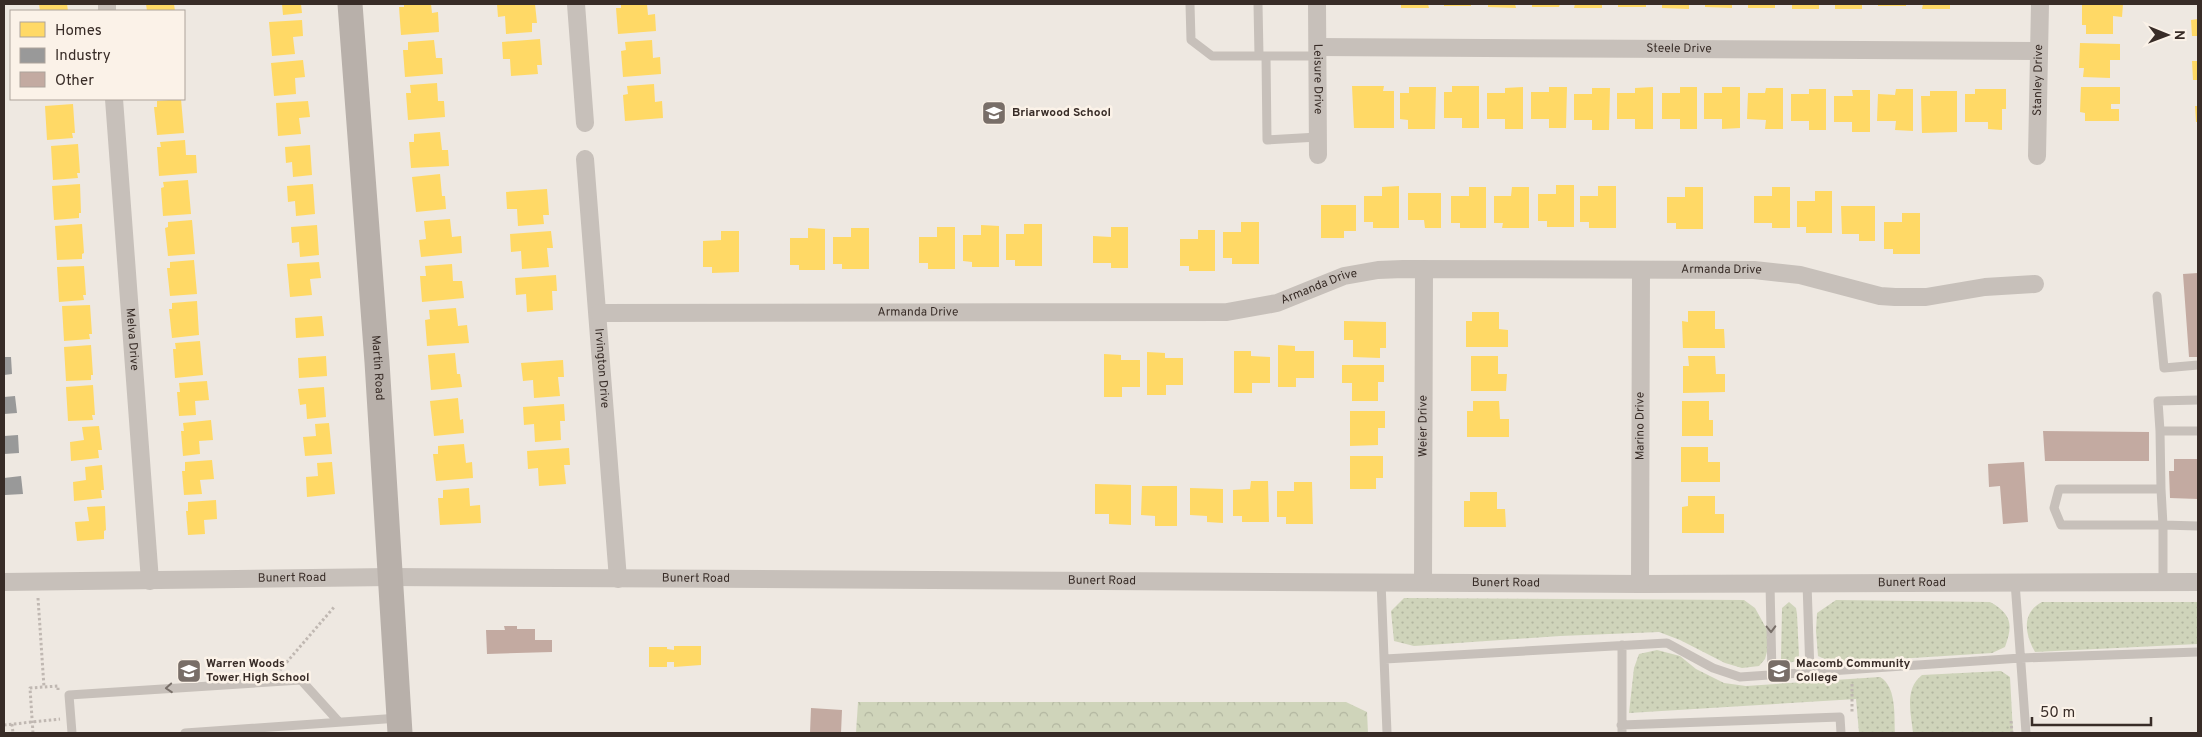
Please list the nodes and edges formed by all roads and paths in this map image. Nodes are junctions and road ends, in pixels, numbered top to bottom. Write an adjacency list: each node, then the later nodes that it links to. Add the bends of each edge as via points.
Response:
1 (350, 4): 28 (street, Martin Road)
2 (576, 4): 11 (street)
3 (1190, 4): 9 (lane, via 1191,40 1212,56)
4 (1258, 4): 9 (lane)
5 (1318, 4): 8 (street, Leisure Drive)
6 (2040, 4): 7 (street, Stanley Drive)
7 (2039, 51): 8 (street, Steele Drive); 14 (street, Stanley Drive)
8 (1319, 52): 9 (lane); 12 (street, Leisure Drive)
9 (1263, 56): 12 (lane, via 1266,140)
10 (114, 100): 30 (street, Melva Drive)
11 (585, 123)
12 (1318, 137): 13 (street, Leisure Drive)
13 (1318, 155)
14 (2037, 156)
15 (586, 159): 20 (street, Irvington Drive)
16 (1424, 269): 17 (street, Armanda Drive); 20 (street, Armanda Drive, via 1378,270 1350,275 1277,303 1227,312); 33 (street, Weier Drive)
17 (1641, 270): 18 (street, Armanda Drive, via 1782,272 1895,297); 38 (street, Marino Drive)
18 (2035, 284)
19 (2157, 296): 21 (lane, via 2164,368)
20 (599, 313): 29 (street, Irvington Drive)
21 (2198, 365)
22 (2198, 400): 23 (lane, via 2158,400)
23 (2160, 431): 24 (lane); 25 (lane)
24 (2198, 431)
25 (2161, 489): 26 (lane); 26 (lane, via 2059,489 2054,508 2061,525)
26 (2163, 525): 27 (lane); 35 (lane)
27 (2198, 526)
28 (390, 577): 29 (street, Bunert Road); 30 (street, Bunert Road); 60 (street, Martin Road)
29 (618, 578): 32 (street, Bunert Road)
30 (150, 581): 31 (street, Bunert Road)
31 (4, 582)
32 (1381, 582): 33 (street, Bunert Road); 45 (lane)
33 (1423, 582): 38 (street, Bunert Road)
34 (2015, 582): 35 (street, Bunert Road); 37 (street, Bunert Road); 44 (lane)
35 (2163, 582): 36 (street, Bunert Road)
36 (2198, 582)
37 (1807, 583): 39 (street, Bunert Road); 47 (lane)
38 (1640, 584): 39 (street, Bunert Road)
39 (1770, 584): 48 (lane, one-way to 48)
40 (38, 598): 50 (path)
41 (335, 606): 46 (path)
42 (1622, 645): 45 (lane); 48 (lane, via 1667,643 1725,673 1740,677); 61 (lane)
43 (2198, 652): 44 (lane)
44 (2021, 658): 47 (lane); 68 (lane)
45 (1385, 660): 66 (lane)
46 (280, 670)
47 (1810, 673): 48 (lane)
48 (1772, 675)
49 (1852, 684): 53 (path)
50 (44, 687): 51 (path, via 58,686); 55 (path, via 30,688)
51 (59, 694)
52 (60, 710): 54 (path)
53 (1852, 714)
54 (60, 719): 55 (path); 59 (path)
55 (32, 722): 57 (path); 63 (path)
56 (339, 722): 60 (lane); 64 (lane, one-way to 64, via 301,680 69,695); 65 (lane)
57 (12, 724): 58 (path); 62 (path)
58 (4, 725)
59 (61, 726)
60 (400, 726)
61 (1622, 729): 67 (lane, via 1840,717)
62 (13, 733)
63 (33, 733)
64 (72, 733)
65 (185, 733)
66 (1387, 733)
67 (1840, 733)
68 (2026, 733)

